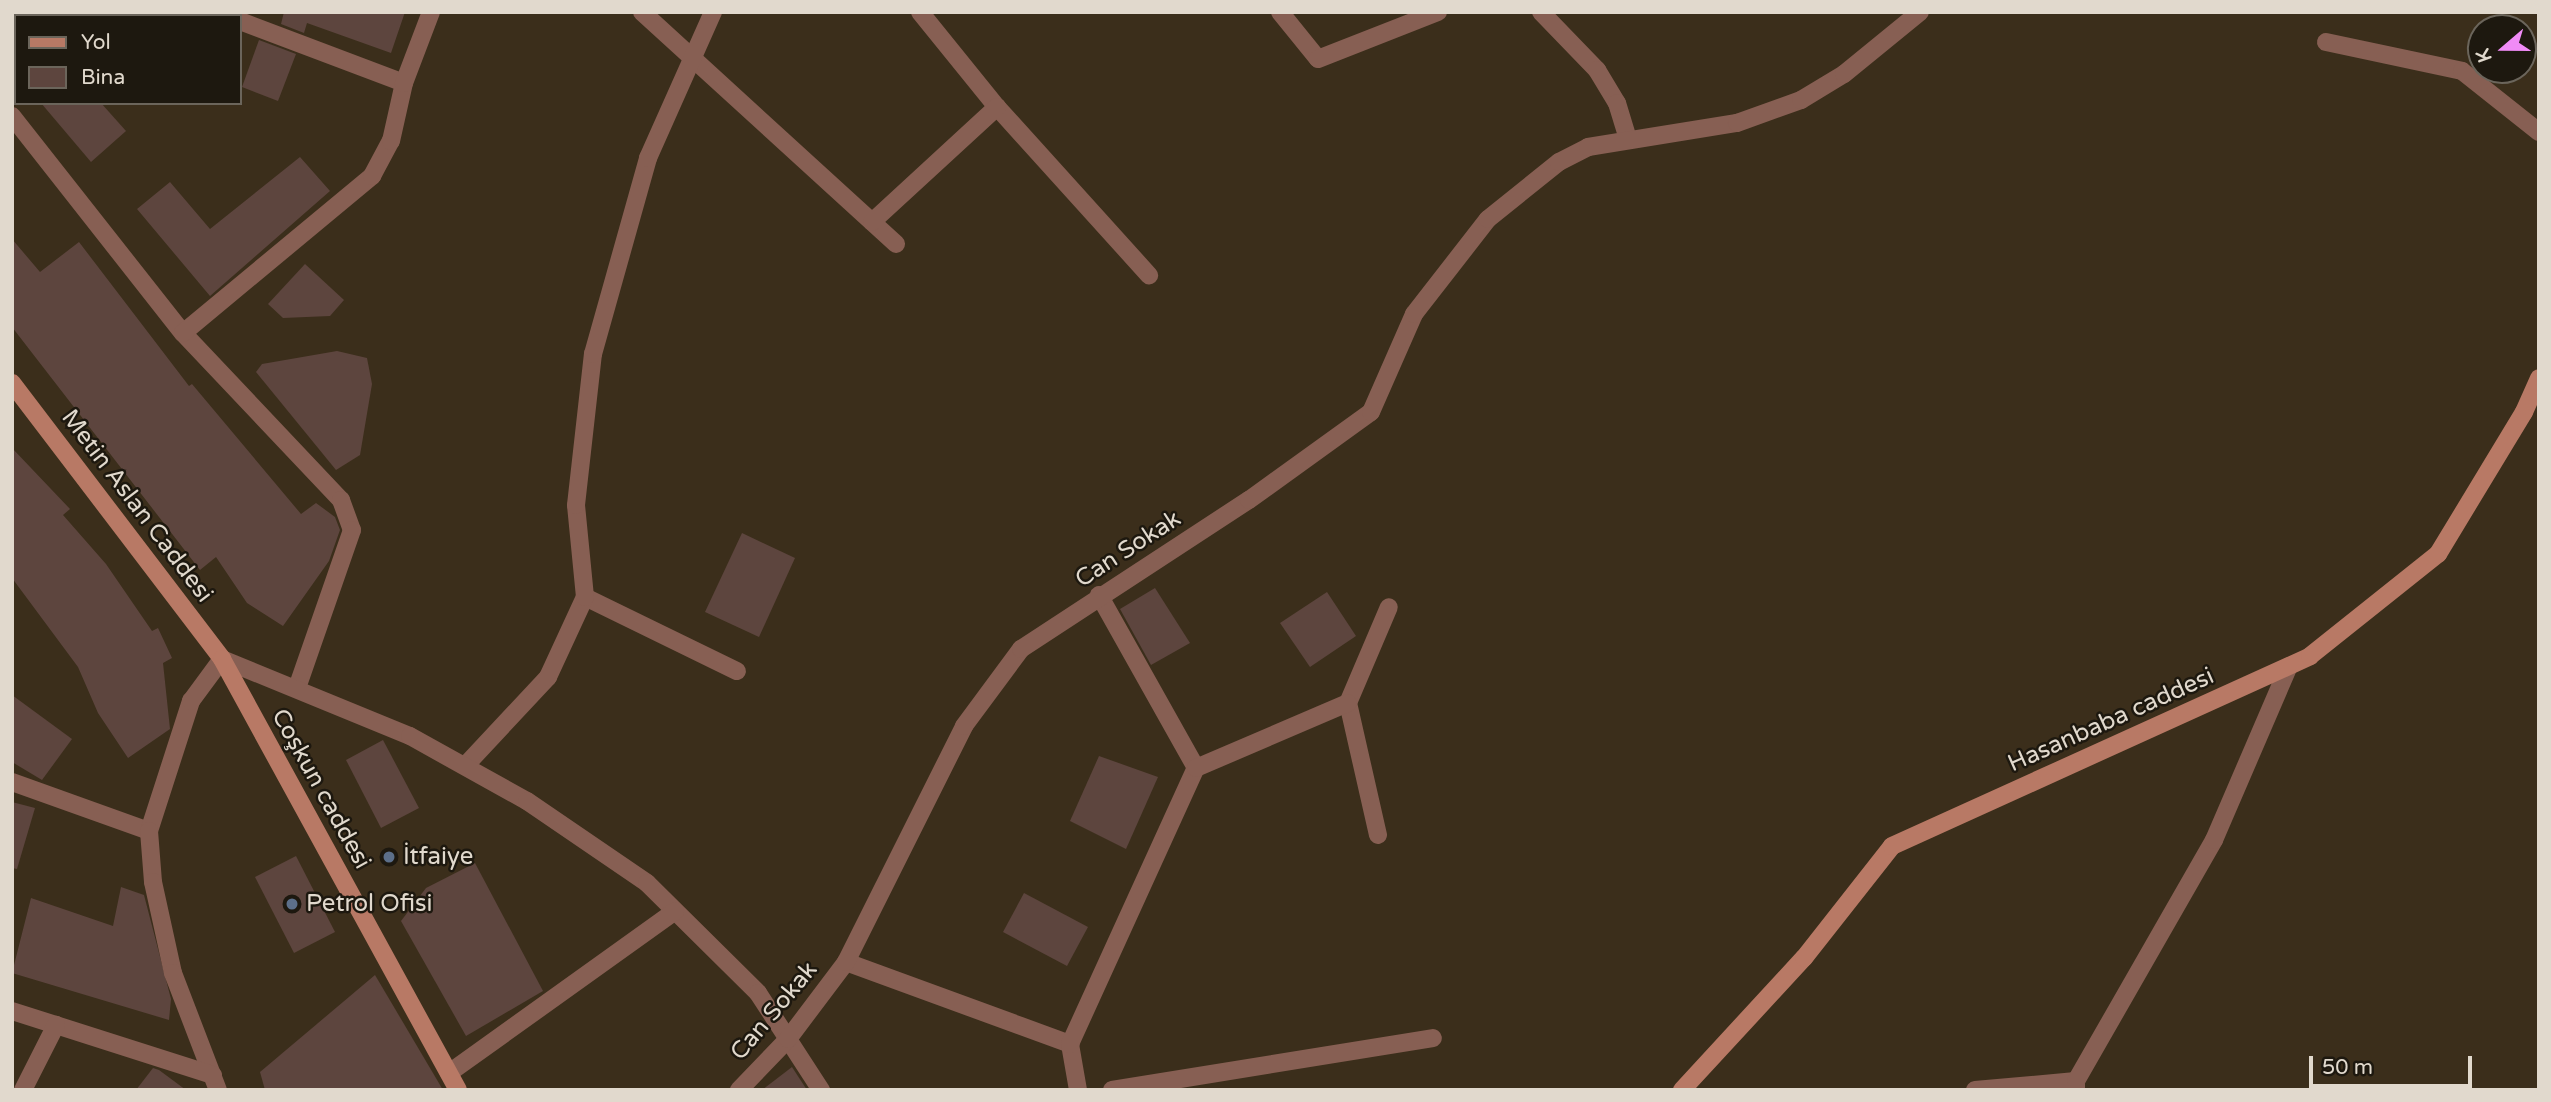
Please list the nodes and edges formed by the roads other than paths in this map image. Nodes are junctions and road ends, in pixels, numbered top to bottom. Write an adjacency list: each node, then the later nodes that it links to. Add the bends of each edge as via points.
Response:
1 (430, 12): 12 (street)
2 (642, 12): 11 (street)
3 (713, 12): 11 (street)
4 (920, 12): 13 (street)
5 (1280, 12): 6 (street, via 1318,59)
6 (1438, 12)
7 (1541, 12): 16 (street, via 1597,71 1617,103)
8 (1920, 12): 16 (street, Can Sokak, via 1844,74 1801,100 1737,123)
9 (249, 19): 12 (street)
10 (2326, 42): 15 (street, via 2462,71)
11 (695, 61): 17 (street); 24 (street, via 648,158 593,354 576,505)
12 (404, 83): 20 (street, via 391,141 372,176)
13 (996, 107): 17 (street); 19 (street)
14 (12, 116): 20 (street)
15 (2539, 132)
16 (1628, 139): 23 (street, Can Sokak, via 1588,147 1559,162 1488,219 1414,314 1371,412 1249,500)
17 (872, 222): 18 (street)
18 (896, 244)
19 (1149, 275)
20 (183, 333): 29 (street, via 341,500 352,530)
21 (12, 383): 26 (street, Metin Aslan Caddesi)
22 (2537, 391): 27 (street, Hasanbaba caddesi, via 2438,554 2310,656)
23 (1099, 596): 32 (street); 37 (street, Can Sokak, via 1021,649 964,726)
24 (585, 597): 28 (street); 31 (street, via 548,677)
25 (1389, 607): 30 (street)
26 (222, 659): 29 (street); 34 (street, via 191,701); 43 (street, Coşkun caddesi)
27 (2289, 666): 45 (street, via 2214,840); 52 (street, Hasanbaba caddesi, via 1892,846 1804,958)
28 (737, 671)
29 (297, 688): 31 (street, via 410,736)
30 (1348, 703): 32 (street); 35 (street)
31 (465, 766): 36 (street, via 527,801 636,875)
32 (1196, 768): 42 (street)
33 (12, 782): 34 (street)
34 (149, 831): 44 (street, via 153,882 173,973)
35 (1378, 835)
36 (675, 911): 41 (street, via 758,993); 43 (street)
37 (846, 962): 41 (street, Can Sokak); 42 (street)
38 (12, 1011): 39 (street)
39 (56, 1025): 44 (street); 46 (street)
40 (1433, 1038): 51 (street)
41 (788, 1039): 48 (street, Can Sokak); 49 (street)
42 (1070, 1044): 50 (street)
43 (449, 1073): 47 (street, Coşkun caddesi)
44 (217, 1086)
45 (2076, 1086): 53 (street)
46 (23, 1090)
47 (458, 1090)
48 (738, 1090)
49 (821, 1090)
50 (1077, 1090)
51 (1112, 1090)
52 (1682, 1090)
53 (1975, 1090)

